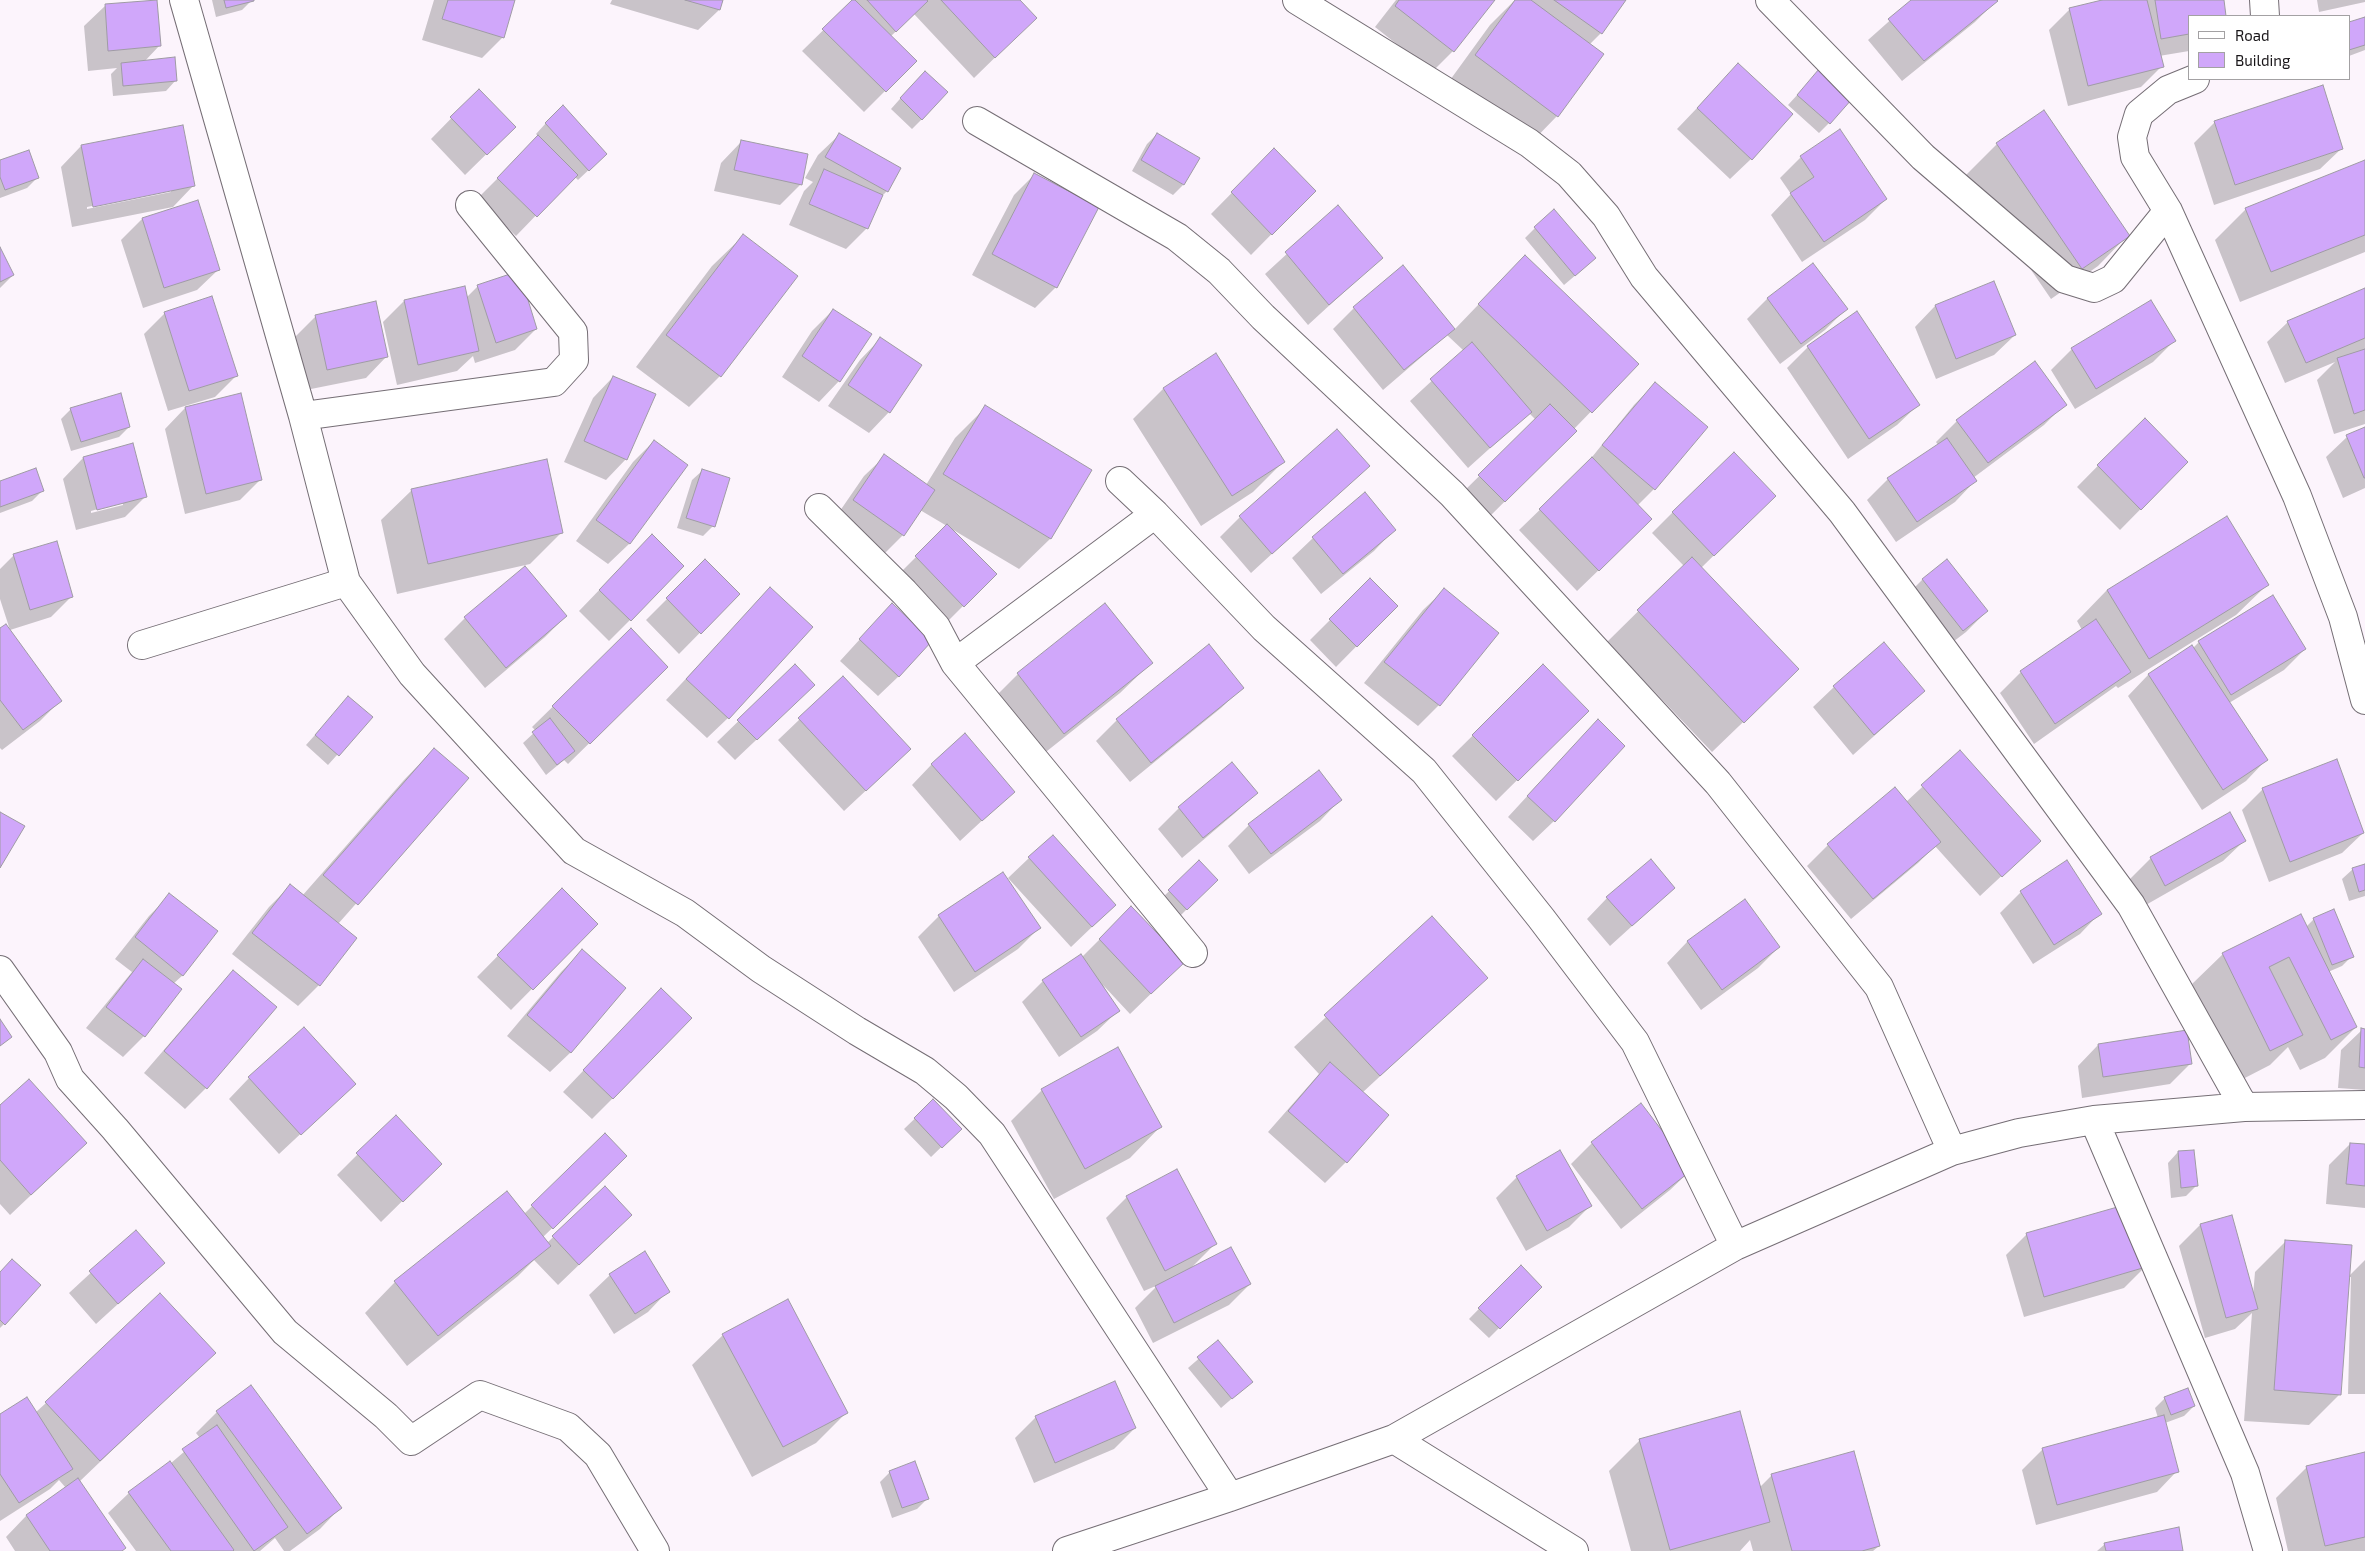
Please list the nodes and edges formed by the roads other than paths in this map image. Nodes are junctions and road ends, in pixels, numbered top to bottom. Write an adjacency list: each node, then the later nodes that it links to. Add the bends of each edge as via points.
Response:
1 (184, 0): 10 (street)
2 (1297, 0): 21 (street, via 1529,143 1569,174 1606,216 1644,277 1842,512 2131,905)
3 (1770, 0): 9 (street, via 1923,157 2065,279 2094,288 2113,279)
4 (2264, 0): 5 (street)
5 (2265, 15)
6 (2193, 80): 9 (street, via 2168,90 2139,114 2132,137 2135,157)
7 (977, 121): 23 (street, via 1177,237 1219,271 1263,317 1459,501 1718,783 1879,987)
8 (470, 205): 10 (street, via 573,332 574,360 554,382)
9 (2168, 211): 17 (street, via 2297,496 2343,617)
10 (303, 416): 14 (street)
11 (1120, 481): 13 (street)
12 (819, 508): 16 (street, via 936,627)
13 (1155, 514): 16 (street); 24 (street, via 1264,628 1424,771 1541,918 1635,1042)
14 (346, 582): 15 (street); 26 (street, via 412,674 574,851 685,913 761,969 925,1071 992,1134)
15 (142, 645)
16 (955, 663): 18 (street)
17 (2365, 700)
18 (1193, 953)
19 (0, 970): 27 (street, via 58,1052 70,1079 284,1332 386,1416 411,1441 480,1395 568,1427 598,1455)
20 (2365, 1105): 21 (street)
21 (2244, 1107): 22 (street)
22 (2094, 1120): 23 (street, via 2019,1133); 30 (street, via 2245,1473)
23 (1952, 1151): 24 (street)
24 (1735, 1246): 25 (street)
25 (1394, 1439): 26 (street); 29 (street)
26 (1230, 1498): 28 (street)
27 (655, 1551)
28 (1067, 1551)
29 (1574, 1551)
30 (2268, 1551)

